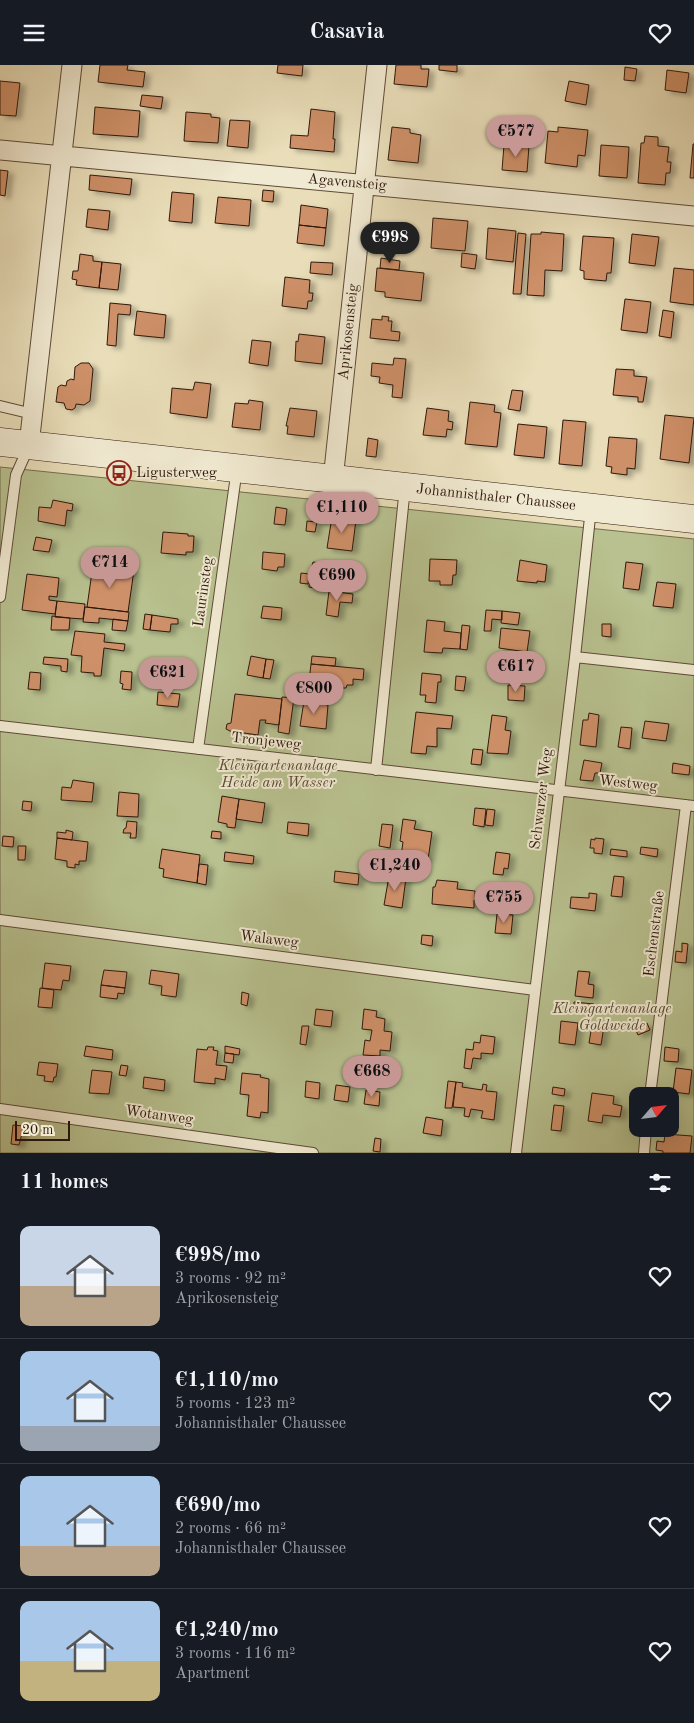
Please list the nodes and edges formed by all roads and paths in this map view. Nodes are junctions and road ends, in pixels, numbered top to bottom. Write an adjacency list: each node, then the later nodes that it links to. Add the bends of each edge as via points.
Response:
1 (72, 65): 4 (street)
2 (377, 65): 5 (street, Aprikosensteig)
3 (0, 150): 4 (street, Agavensteig)
4 (61, 156): 5 (street, Agavensteig); 8 (street)
5 (365, 185): 6 (street, Agavensteig); 12 (street, Aprikosensteig)
6 (694, 216)
7 (0, 406): 8 (lane)
8 (33, 414): 10 (street)
9 (0, 442): 10 (street, Johannisthaler Chaussee)
10 (29, 445): 11 (street, Johannisthaler Chaussee); 16 (lane, via 16,475)
11 (237, 468): 12 (street, Johannisthaler Chaussee); 21 (lane, Laurinsteg)
12 (333, 480): 13 (street, Johannisthaler Chaussee)
13 (405, 487): 14 (street, Johannisthaler Chaussee); 22 (lane)
14 (590, 508): 15 (street, Johannisthaler Chaussee); 18 (lane, Schwarzer Weg)
15 (694, 519)
16 (2, 556): 17 (lane)
17 (0, 597)
18 (576, 657): 19 (lane); 23 (lane, Schwarzer Weg)
19 (694, 670)
20 (0, 726): 21 (lane, Tronjeweg)
21 (198, 749): 22 (lane, Tronjeweg)
22 (376, 770): 23 (lane, Tronjeweg)
23 (558, 791): 24 (lane, Westweg); 26 (lane, Schwarzer Weg)
24 (690, 806): 27 (lane, Eschenstraße)
25 (0, 920): 26 (lane, Walaweg)
26 (535, 990): 31 (lane, Schwarzer Weg)
27 (651, 1087)
28 (0, 1109): 30 (lane, Wotanweg)
29 (645, 1137): 32 (lane)
30 (314, 1153)
31 (516, 1153)
32 (644, 1153)

